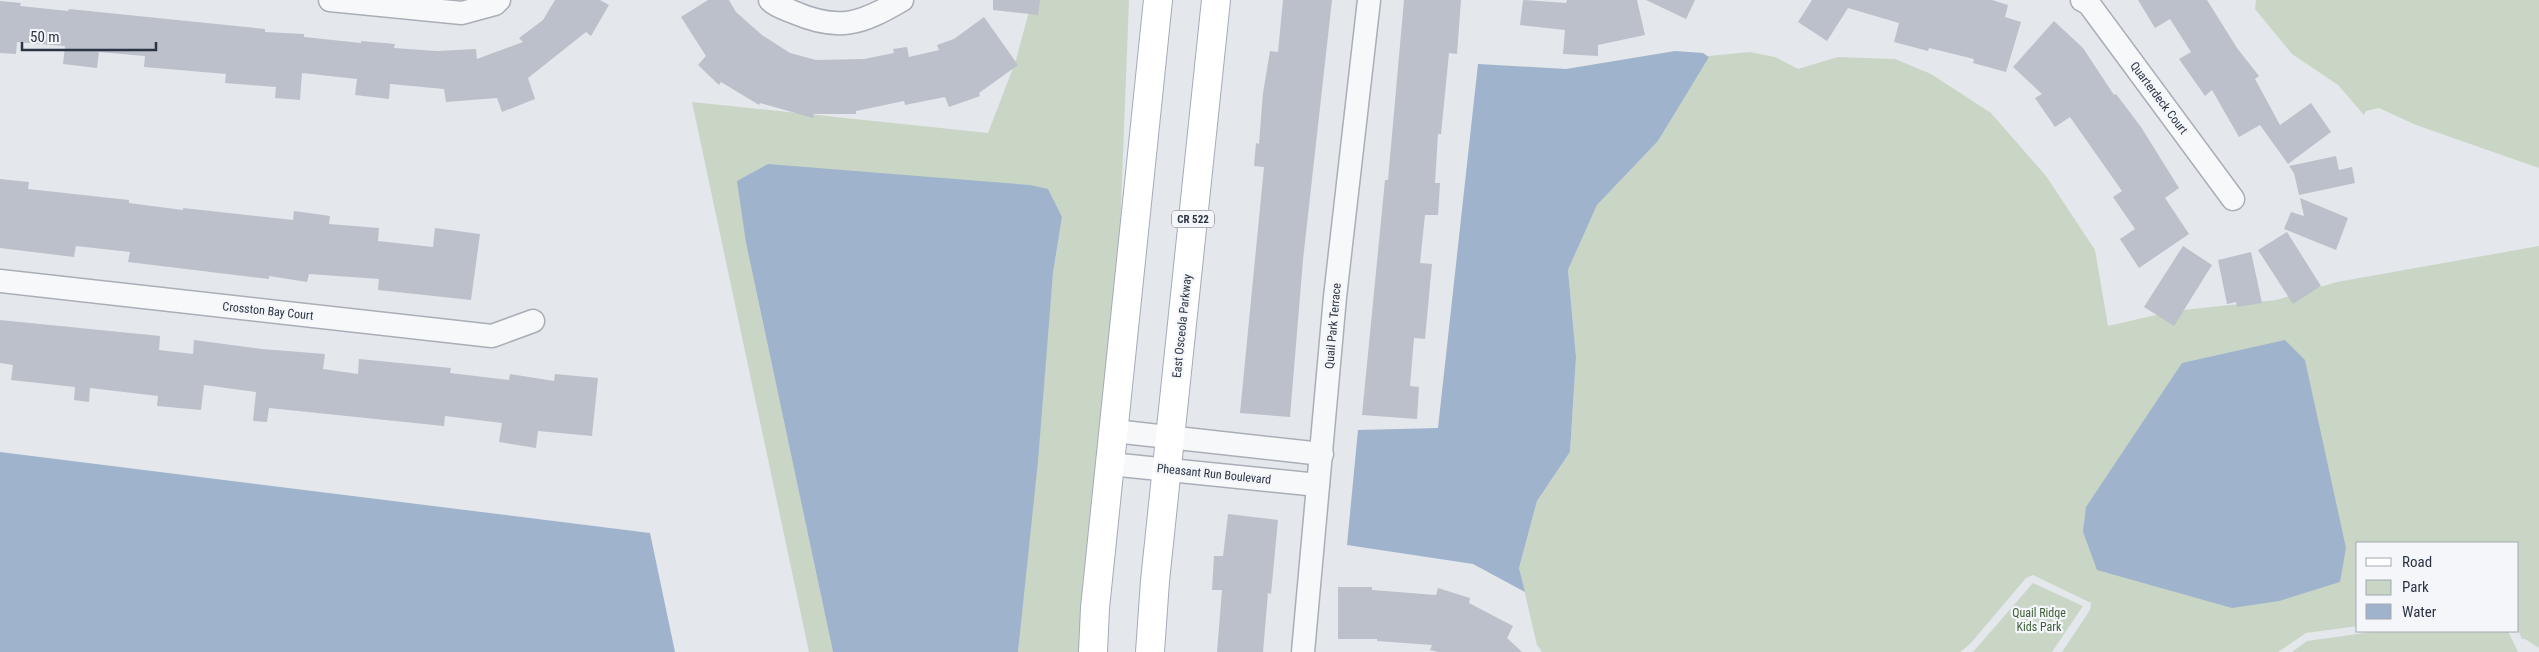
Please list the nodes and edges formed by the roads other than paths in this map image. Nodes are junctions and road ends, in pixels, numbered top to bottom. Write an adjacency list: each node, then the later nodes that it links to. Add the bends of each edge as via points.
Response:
1 (330, 0): 2 (street, via 462,13)
2 (499, 0)
3 (770, 0): 4 (street, via 814,21 848,24 872,18)
4 (902, 0)
5 (1158, 0): 12 (main road)
6 (1216, 0): 13 (main road, East Osceola Parkway / CR 522)
7 (1370, 0): 14 (street, Quail Park Terrace, via 1335,297)
8 (2082, 0): 9 (street, Quarterdeck Court, via 2089,4)
9 (2233, 199)
10 (0, 281): 11 (street, Crosston Bay Court, via 492,336)
11 (533, 321)
12 (1114, 431): 13 (street); 15 (main road)
13 (1170, 437): 14 (street); 16 (main road, East Osceola Parkway / CR 522)
14 (1322, 454): 17 (street, Quail Park Terrace)
15 (1110, 464): 16 (street, Pheasant Run Boulevard); 18 (main road)
16 (1167, 470): 17 (street, Pheasant Run Boulevard); 19 (main road, East Osceola Parkway / CR 522)
17 (1318, 485): 20 (street, Quail Park Terrace)
18 (1093, 652)
19 (1150, 652)
20 (1303, 652)

